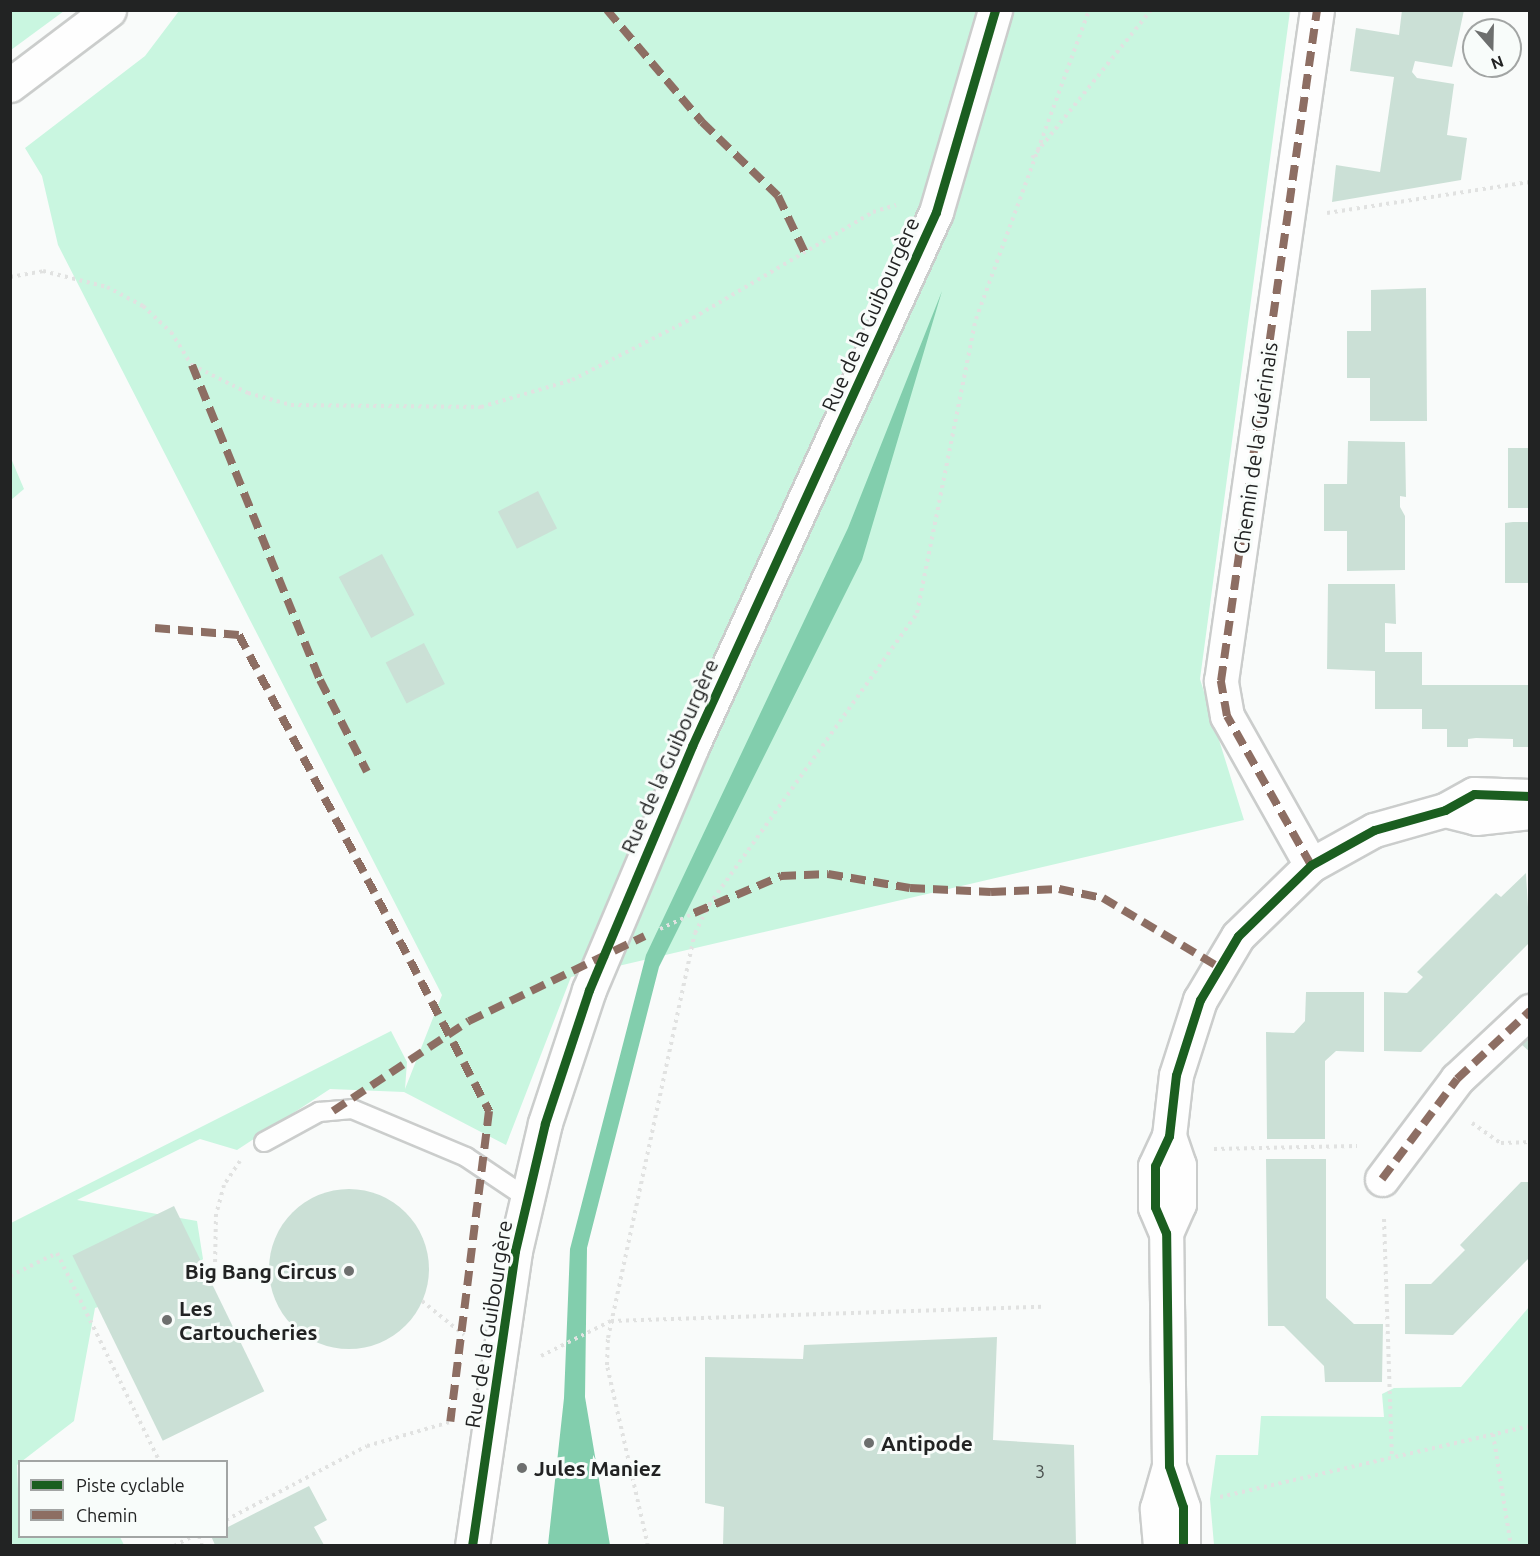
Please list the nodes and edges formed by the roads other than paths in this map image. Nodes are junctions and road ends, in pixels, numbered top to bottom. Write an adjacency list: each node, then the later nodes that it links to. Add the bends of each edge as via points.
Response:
1 (109, 10): 4 (street)
2 (995, 10): 12 (street, Rue de la Guibourgère, via 936,212 636,873 589,990)
3 (1317, 10): 8 (street, Chemin de la Guérinais, via 1222,699)
4 (10, 85)
5 (1530, 796): 6 (street, via 1474,794)
6 (1445, 810): 7 (street, via 1476,818); 8 (street, via 1374,830)
7 (1530, 812)
8 (1311, 865): 13 (street, via 1258,911 1217,966 1188,1032 1176,1075 1172,1143 1155,1166 1155,1207 1166,1233)
9 (1530, 1011): 11 (street, via 1439,1100)
10 (264, 1142): 12 (lane, via 319,1112 352,1109 466,1157)
11 (1382, 1179)
12 (527, 1198): 14 (street, Rue de la Guibourgère)
13 (1169, 1466): 15 (street, via 1157,1508); 16 (street, via 1183,1507)
14 (472, 1545)
15 (1160, 1545)
16 (1183, 1545)

